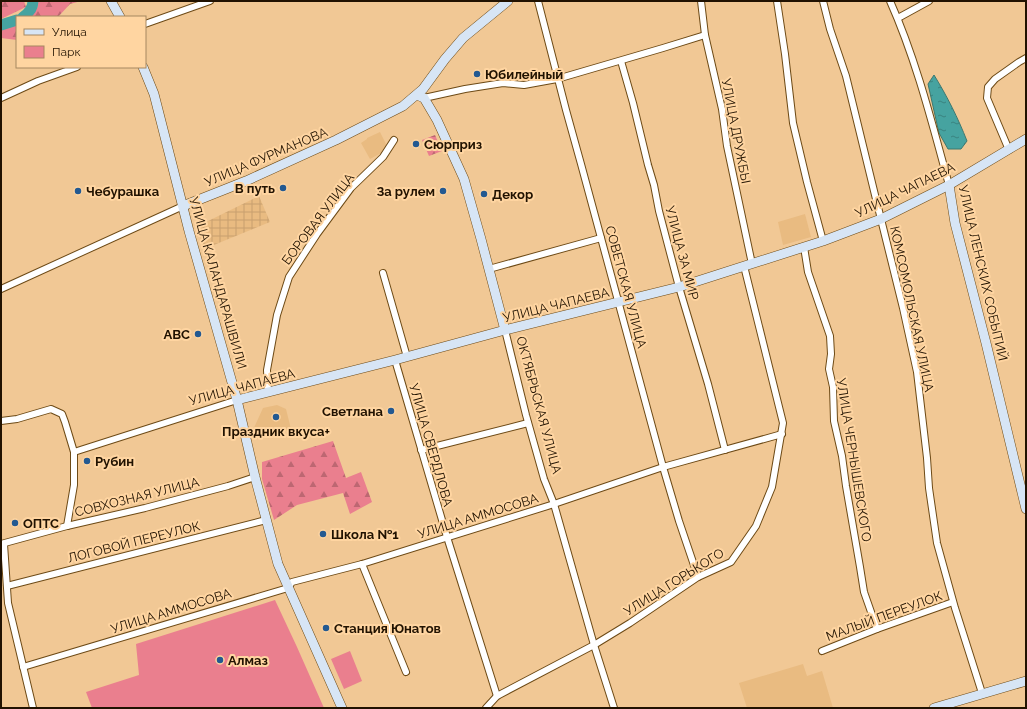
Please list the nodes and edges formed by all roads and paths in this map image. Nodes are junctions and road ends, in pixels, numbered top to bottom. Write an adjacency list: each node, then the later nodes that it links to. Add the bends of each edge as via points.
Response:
1 (111, 1): 10 (main road)
2 (210, 1): 12 (street)
3 (508, 1): 19 (main road, УЛИЦА ФУРМАНОВА, via 463,38 423,89)
4 (538, 1): 18 (street, СОВЕТСКАЯ УЛИЦА)
5 (701, 1): 13 (street, УЛИЦА ДРУЖБЫ)
6 (777, 1): 28 (street, via 793,123)
7 (824, 1): 26 (street, КОМСОМОЛЬСКАЯ УЛИЦА, via 830,29 846,76)
8 (890, 1): 11 (street, УЛИЦА ЛЕНСКИХ СОБЫТИЙ)
9 (928, 1): 11 (street)
10 (119, 16)
11 (898, 18): 24 (street, УЛИЦА ЛЕНСКИХ СОБЫТИЙ, via 918,76)
12 (146, 24)
13 (706, 35): 15 (street); 30 (street, УЛИЦА ДРУЖБЫ, via 722,109)
14 (1026, 58): 23 (street, via 995,79 988,88 988,98)
15 (621, 61): 18 (street); 33 (street, УЛИЦА ЗА МИР)
16 (74, 68): 20 (street)
17 (143, 68): 25 (main road, УЛИЦА КАЛАНДАРАШВИЛИ, via 154,94)
18 (557, 79): 19 (street, via 524,85 503,83); 27 (street, СОВЕТСКАЯ УЛИЦА)
19 (421, 96): 25 (main road, УЛИЦА ФУРМАНОВА, via 336,140); 31 (main road, ОКТЯБРЬСКАЯ УЛИЦА, via 437,120 464,179)
20 (1, 98)
21 (1026, 139): 23 (main road, УЛИЦА ЧАПАЕВА)
22 (394, 140): 39 (street, БОРОВАЯ УЛИЦА, via 383,157 351,188 289,277 277,315 266,370)
23 (1009, 150): 24 (main road, УЛИЦА ЧАПАЕВА)
24 (949, 185): 26 (main road, УЛИЦА ЧАПАЕВА); 50 (main road, УЛИЦА ЛЕНСКИХ СОБЫТИЙ, via 955,222)
25 (183, 206): 34 (street, УЛИЦА ФУРМАНОВА); 40 (main road, УЛИЦА КАЛАНДАРАШВИЛИ)
26 (881, 219): 28 (main road, УЛИЦА ЧАПАЕВА); 60 (street, КОМСОМОЛЬСКАЯ УЛИЦА, via 904,308 917,372 937,543)
27 (601, 238): 31 (street); 35 (street, СОВЕТСКАЯ УЛИЦА)
28 (823, 240): 29 (main road, УЛИЦА ЧАПАЕВА)
29 (804, 247): 30 (main road, УЛИЦА ЧАПАЕВА); 62 (street, УЛИЦА ЧЕРНЫШЕВСКОГО, via 808,272 830,336 829,369 833,387 834,421 863,586)
30 (748, 265): 33 (main road, УЛИЦА ЧАПАЕВА); 43 (street, УЛИЦА ГОРЬКОГО, via 783,423)
31 (489, 269): 36 (main road, ОКТЯБРЬСКАЯ УЛИЦА)
32 (383, 273): 37 (street)
33 (680, 287): 35 (main road, УЛИЦА ЧАПАЕВА); 45 (street, УЛИЦА ЗА МИР)
34 (1, 289)
35 (618, 302): 36 (main road, УЛИЦА ЧАПАЕВА); 47 (street, СОВЕТСКАЯ УЛИЦА)
36 (505, 330): 37 (main road, УЛИЦА ЧАПАЕВА); 42 (street, ОКТЯБРЬСКАЯ УЛИЦА)
37 (407, 356): 38 (main road, УЛИЦА ЧАПАЕВА)
38 (395, 360): 39 (main road, УЛИЦА ЧАПАЕВА); 44 (street, УЛИЦА СВЕРДЛОВА)
39 (268, 392): 40 (main road, УЛИЦА ЧАПАЕВА)
40 (237, 400): 46 (street, УЛИЦА ЧАПАЕВА); 48 (main road, УЛИЦА КАЛАНДАРАШВИЛИ)
41 (1, 421): 46 (street, via 50,409 62,414)
42 (528, 423): 44 (street); 49 (street, ОКТЯБРЬСКАЯ УЛИЦА)
43 (782, 434): 45 (street, УЛИЦА АММОСОВА); 56 (street, УЛИЦА ГОРЬКОГО, via 772,487 756,526 731,562)
44 (421, 450): 53 (street, УЛИЦА СВЕРДЛОВА)
45 (725, 450): 47 (street, УЛИЦА АММОСОВА)
46 (74, 452): 52 (street, via 74,485)
47 (663, 468): 49 (street, УЛИЦА АММОСОВА); 56 (street, СОВЕТСКАЯ УЛИЦА)
48 (255, 477): 51 (main road, УЛИЦА КАЛАНДАРАШВИЛИ); 52 (street, СОВХОЗНАЯ УЛИЦА, via 145,508)
49 (554, 504): 53 (street, УЛИЦА АММОСОВА); 63 (street, ОКТЯБРЬСКАЯ УЛИЦА)
50 (1026, 509)
51 (266, 520): 57 (street, ЛОГОВОЙ ПЕРЕУЛОК); 58 (main road, УЛИЦА КАЛАНДАРАШВИЛИ, via 278,564)
52 (67, 526): 54 (street, СОВХОЗНАЯ УЛИЦА)
53 (447, 537): 55 (street, УЛИЦА АММОСОВА); 69 (street, УЛИЦА СВЕРДЛОВА)
54 (3, 544): 57 (street)
55 (362, 564): 58 (street, УЛИЦА АММОСОВА, via 292,582); 66 (street)
56 (698, 577): 63 (street, УЛИЦА ГОРЬКОГО)
57 (7, 586): 59 (street)
58 (288, 588): 65 (street, УЛИЦА АММОСОВА); 71 (main road, УЛИЦА КАЛАНДАРАШВИЛИ)
59 (8, 602): 61 (street); 65 (street)
60 (953, 602): 62 (street, МАЛЫЙ ПЕРЕУЛОК); 68 (street, КОМСОМОЛЬСКАЯ УЛИЦА)
61 (1, 606)
62 (877, 630): 64 (street, МАЛЫЙ ПЕРЕУЛОК)
63 (594, 645): 69 (street, УЛИЦА ГОРЬКОГО); 73 (street, ОКТЯБРЬСКАЯ УЛИЦА)
64 (822, 651)
65 (23, 667): 70 (street)
66 (406, 672)
67 (1026, 681): 68 (main road)
68 (982, 693): 74 (main road)
69 (497, 696): 72 (street, УЛИЦА ГОРЬКОГО)
70 (33, 708)
71 (342, 708)
72 (486, 708)
73 (614, 708)
74 (934, 708)

